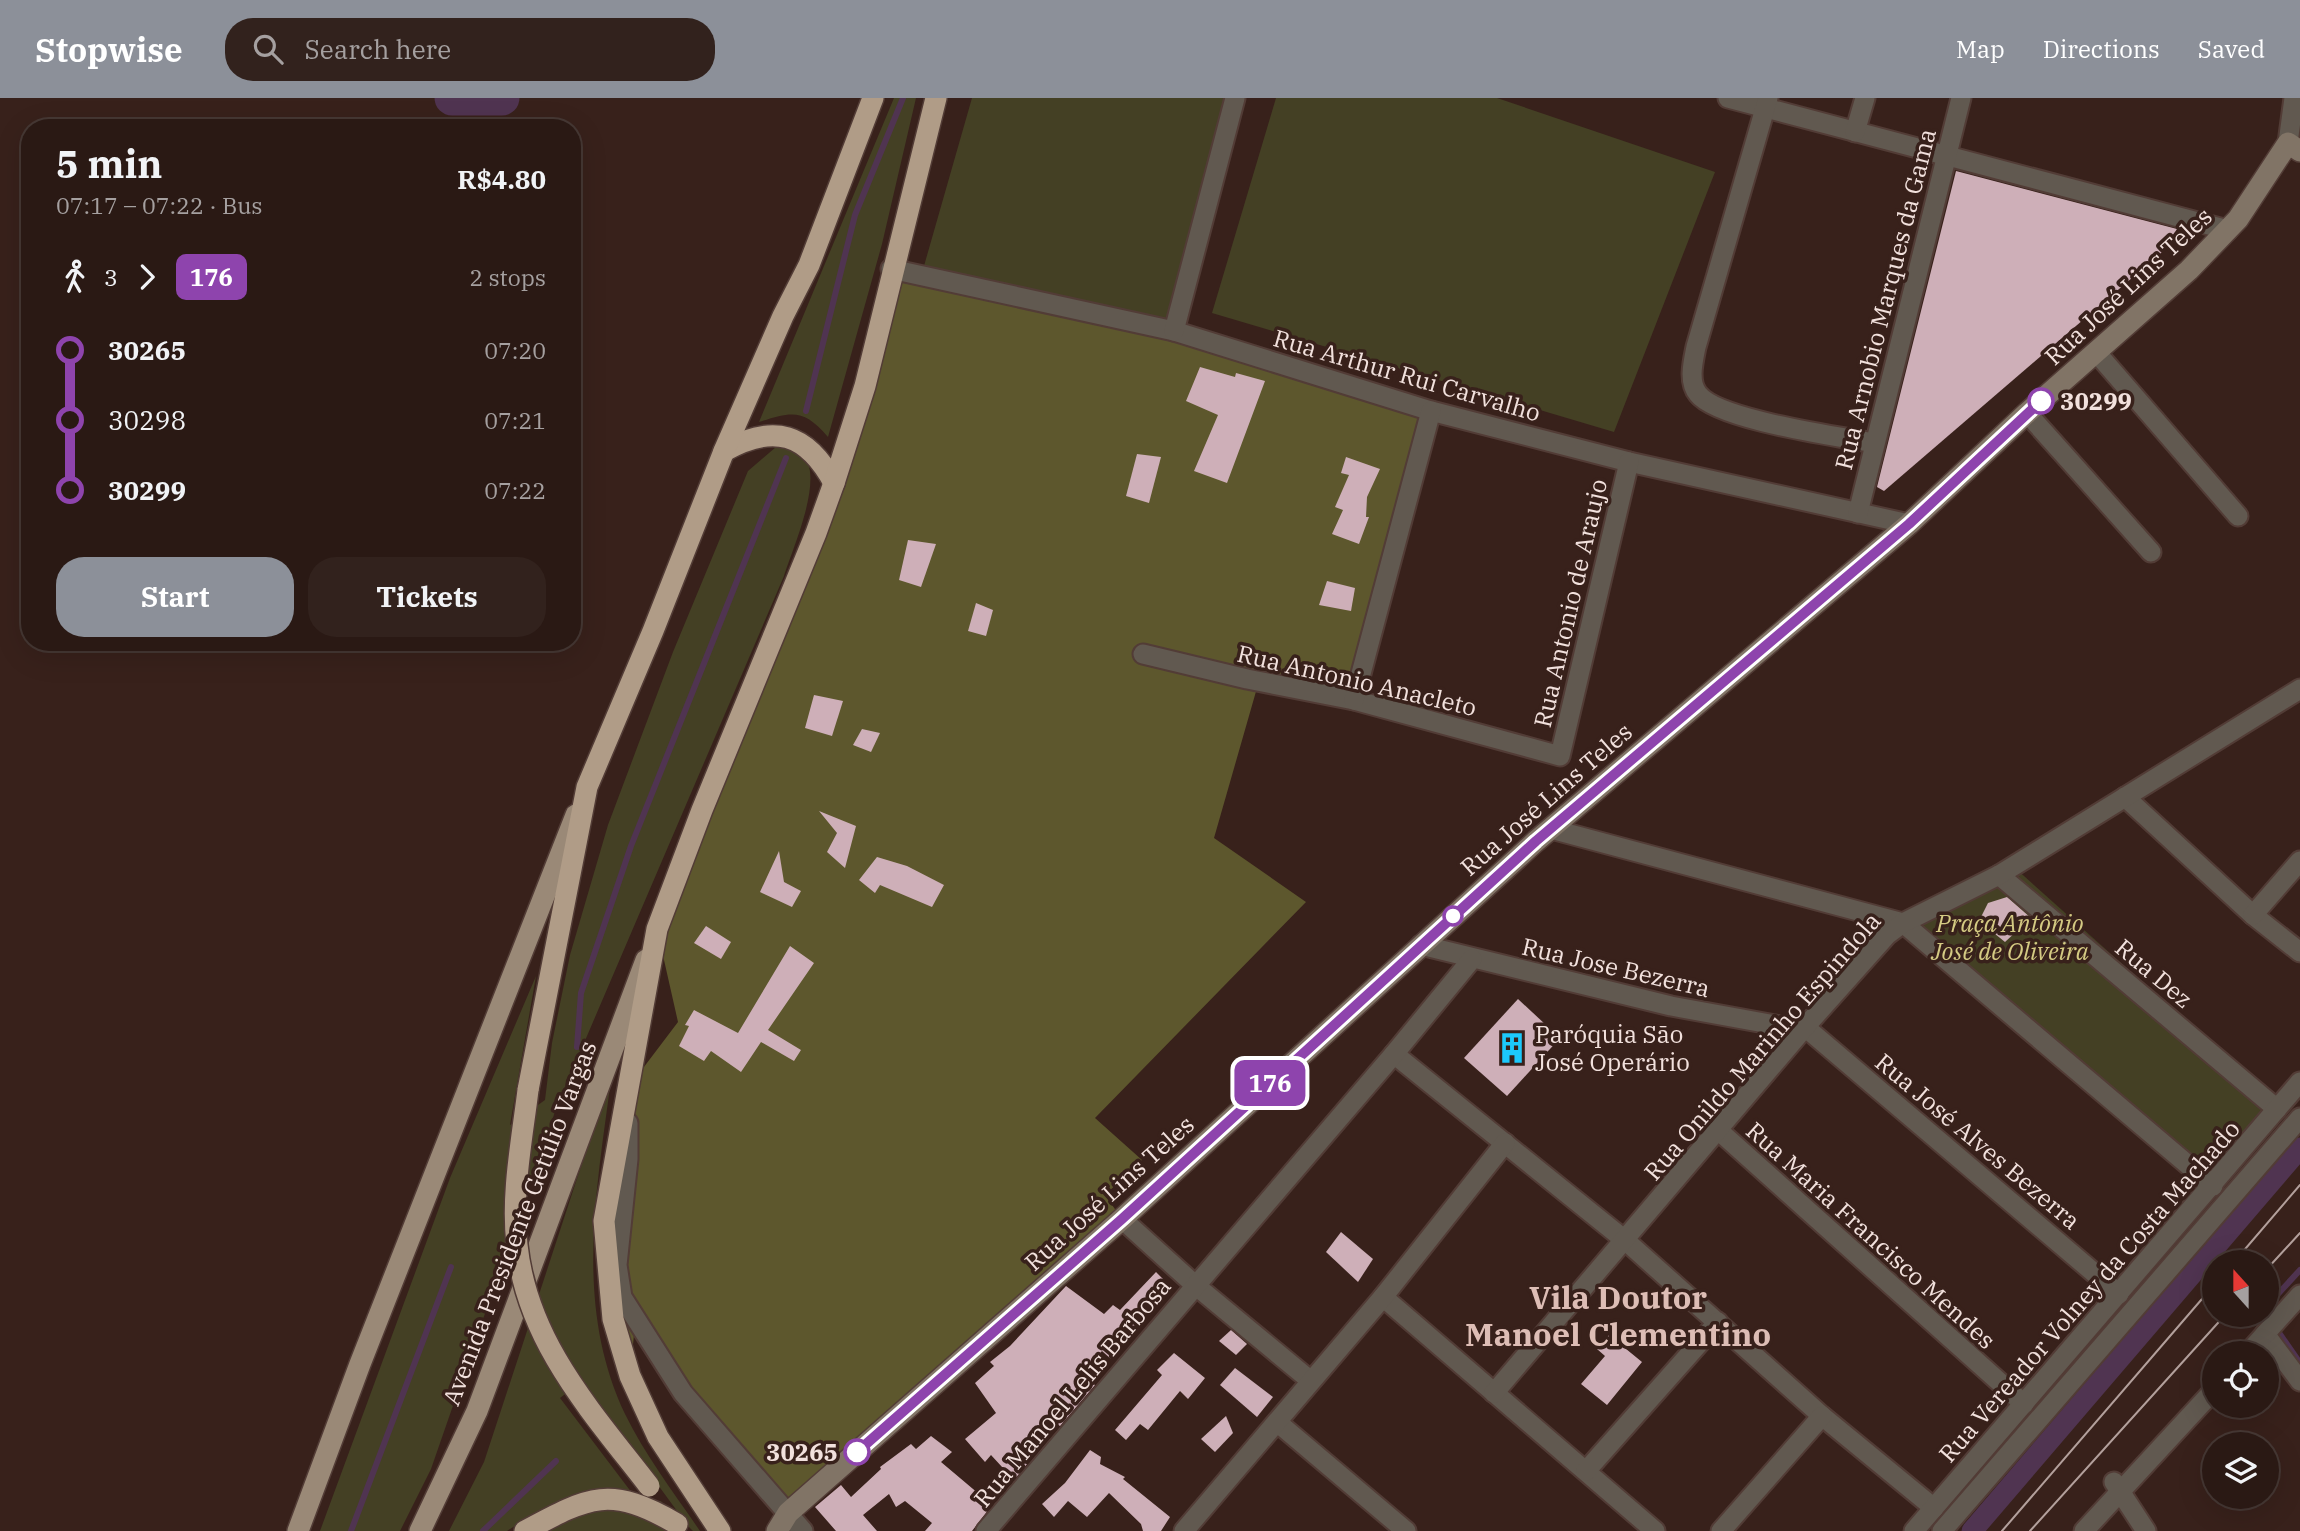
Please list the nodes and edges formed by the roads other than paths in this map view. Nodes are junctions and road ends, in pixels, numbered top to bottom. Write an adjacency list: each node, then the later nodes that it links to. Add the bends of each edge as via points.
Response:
1 (873, 98): 19 (highway, via 809,265)
2 (936, 98): 13 (highway)
3 (1236, 98): 14 (street)
4 (1728, 98): 8 (street)
5 (1865, 98): 9 (street)
6 (1961, 98): 11 (street, Rua Arnobio Marques da Gama)
7 (2294, 98): 10 (street, Rua José Lins Teles)
8 (1768, 103): 9 (street); 18 (street, via 1696,347 1692,380 1706,403 1741,416)
9 (1855, 132): 11 (street)
10 (2294, 147): 12 (street, Rua José Lins Teles)
11 (1946, 154): 12 (street); 18 (street, Rua Arnobio Marques da Gama)
12 (2228, 230): 15 (street, Rua José Lins Teles)
13 (891, 269): 14 (street, Rua Arthur Rui Carvalho); 21 (highway, via 865,386)
14 (1174, 331): 16 (street, Rua Arthur Rui Carvalho)
15 (2096, 352): 17 (street, Rua José Lins Teles); 23 (street)
16 (1431, 411): 20 (street, Rua Arthur Rui Carvalho); 28 (street)
17 (2027, 413): 24 (street, Rua José Lins Teles); 25 (street)
18 (1874, 443): 22 (street, Rua Arnobio Marques da Gama)
19 (724, 451): 21 (highway, via 756,436 791,438 816,453); 30 (highway)
20 (1629, 462): 22 (street, Rua Arthur Rui Carvalho); 29 (street, Rua Antonio de Araujo)
21 (834, 483): 37 (highway)
22 (1858, 513): 24 (street, Rua Arthur Rui Carvalho)
23 (2238, 516)
24 (1909, 524): 32 (street, Rua José Lins Teles)
25 (2151, 552)
26 (1143, 654): 28 (street, Rua Antonio Anacleto)
27 (2299, 691): 31 (street, Rua Onildo Marinho Espindola)
28 (1354, 700): 29 (street, Rua Antonio Anacleto)
29 (1560, 756)
30 (587, 788): 71 (highway, bridge, via 528,1090 517,1176 516,1244 540,1332 567,1379); 73 (main road)
31 (2125, 797): 34 (street, Rua Onildo Marinho Espindola); 35 (street)
32 (1551, 829): 36 (street); 38 (street, Rua José Lins Teles)
33 (2300, 861): 35 (street)
34 (1999, 875): 36 (street, Rua Onildo Marinho Espindola); 45 (street, Rua Dez)
35 (2253, 915): 39 (street)
36 (1903, 923): 41 (street, Rua Onildo Marinho Espindola, via 1870,952); 49 (street)
37 (657, 929): 44 (highway); 74 (main road, Avenida Presidente Getúlio Vargas, via 477,1411)
38 (1421, 944): 40 (street, Rua Jose Bezerra); 50 (street, Rua José Lins Teles)
39 (2300, 952)
40 (1472, 959): 41 (street, Rua Jose Bezerra, via 1671,1006); 42 (street, Rua Manoel Lelis Barbosa)
41 (1804, 1028): 47 (street, Rua Onildo Marinho Espindola); 53 (street, Rua José Alves Bezerra)
42 (1395, 1054): 48 (street); 52 (street, Rua Manoel Lelis Barbosa)
43 (2300, 1082): 45 (street, Rua Vereador Volney da Costa Machado)
44 (628, 1088): 70 (street, via 628,1159 617,1265 622,1297 683,1393); 72 (highway, via 604,1221 613,1319 630,1376 658,1437)
45 (2277, 1109): 49 (street, Rua Vereador Volney da Costa Machado)
46 (2300, 1118): 83 (street)
47 (1718, 1130): 51 (street, Rua Onildo Marinho Espindola); 64 (street, Rua Maria Francisco Mendes)
48 (1505, 1143): 51 (street); 55 (street)
49 (2213, 1185): 53 (street, Rua Vereador Volney da Costa Machado)
50 (1122, 1219): 52 (street); 70 (street, Rua José Lins Teles)
51 (1626, 1241): 57 (street); 62 (street, Rua Onildo Marinho Espindola)
52 (1195, 1285): 60 (street); 77 (street, Rua Manoel Lelis Barbosa)
53 (2119, 1294): 64 (street, Rua Vereador Volney da Costa Machado)
54 (2300, 1295): 56 (street)
55 (1383, 1297): 60 (street); 62 (street)
56 (2279, 1318)
57 (1718, 1322): 65 (street); 67 (street)
58 (2271, 1327): 59 (street); 61 (street)
59 (2259, 1341)
60 (1311, 1381): 66 (street)
61 (2300, 1381)
62 (1494, 1393): 67 (street)
63 (2202, 1403): 68 (street)
64 (2024, 1404): 69 (street, Rua Vereador Volney da Costa Machado)
65 (1822, 1416): 69 (street); 81 (street)
66 (1277, 1422): 78 (street); 79 (street)
67 (1587, 1471): 80 (street)
68 (2119, 1493): 84 (street, via 2113,1480); 85 (street); 86 (street)
69 (1934, 1508): 82 (street, Rua Vereador Volney da Costa Machado)
70 (783, 1522): 76 (street)
71 (679, 1528): 75 (highway, via 643,1506 611,1498 566,1510)
72 (718, 1528)
73 (298, 1531)
74 (420, 1531)
75 (524, 1531)
76 (803, 1531)
77 (986, 1531)
78 (1184, 1531)
79 (1406, 1531)
80 (1655, 1531)
81 (1721, 1531)
82 (1914, 1531)
83 (1942, 1531)
84 (2069, 1531)
85 (2084, 1531)
86 (2146, 1531)

